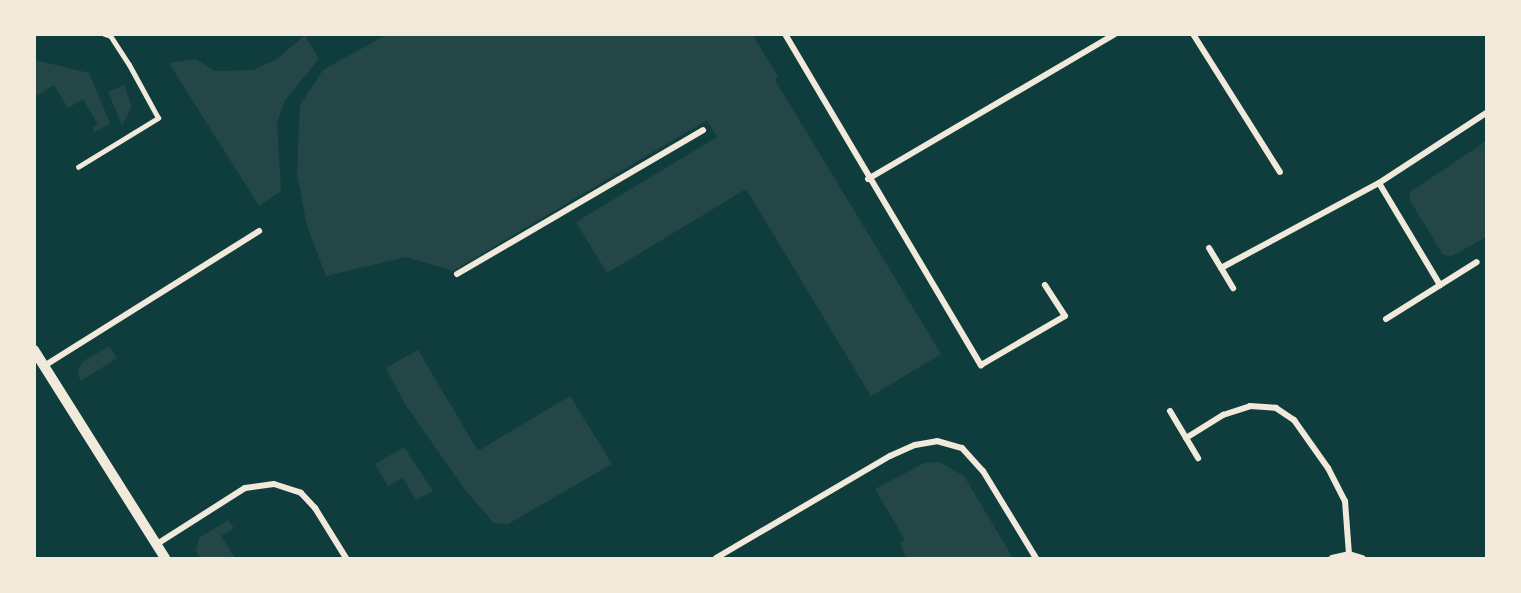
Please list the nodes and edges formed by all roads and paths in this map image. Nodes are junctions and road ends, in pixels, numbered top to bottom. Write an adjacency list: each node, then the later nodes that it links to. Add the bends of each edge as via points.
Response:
1 (104, 34): 8 (lane, via 110,36 129,65 158,118)
2 (785, 34): 10 (street)
3 (1115, 34): 5 (street)
4 (1193, 34): 9 (street)
5 (1104, 36): 10 (street)
6 (1486, 112): 11 (street)
7 (702, 130): 16 (street)
8 (78, 167)
9 (1280, 172)
10 (868, 178): 17 (street, via 981,365 1065,316)
11 (1379, 183): 15 (street); 18 (street)
12 (259, 231): 22 (street)
13 (1209, 248): 15 (street)
14 (1477, 262): 18 (street)
15 (1221, 268): 19 (street)
16 (457, 274)
17 (1045, 285)
18 (1440, 285): 20 (street)
19 (1233, 288)
20 (1386, 319)
21 (34, 350): 22 (street)
22 (39, 369): 26 (street)
23 (1170, 411): 24 (street)
24 (1186, 438): 25 (street); 27 (street, via 1223,415 1250,406 1276,408 1294,420 1329,468 1345,501)
25 (1198, 458)
26 (157, 544): 28 (street); 29 (street, via 245,488 274,484 301,493)
27 (1349, 554): 32 (street); 33 (street)
28 (165, 558)
29 (346, 558)
30 (716, 558): 31 (street, via 890,456 937,441 962,448 983,471)
31 (1036, 558)
32 (1332, 558)
33 (1362, 558)

